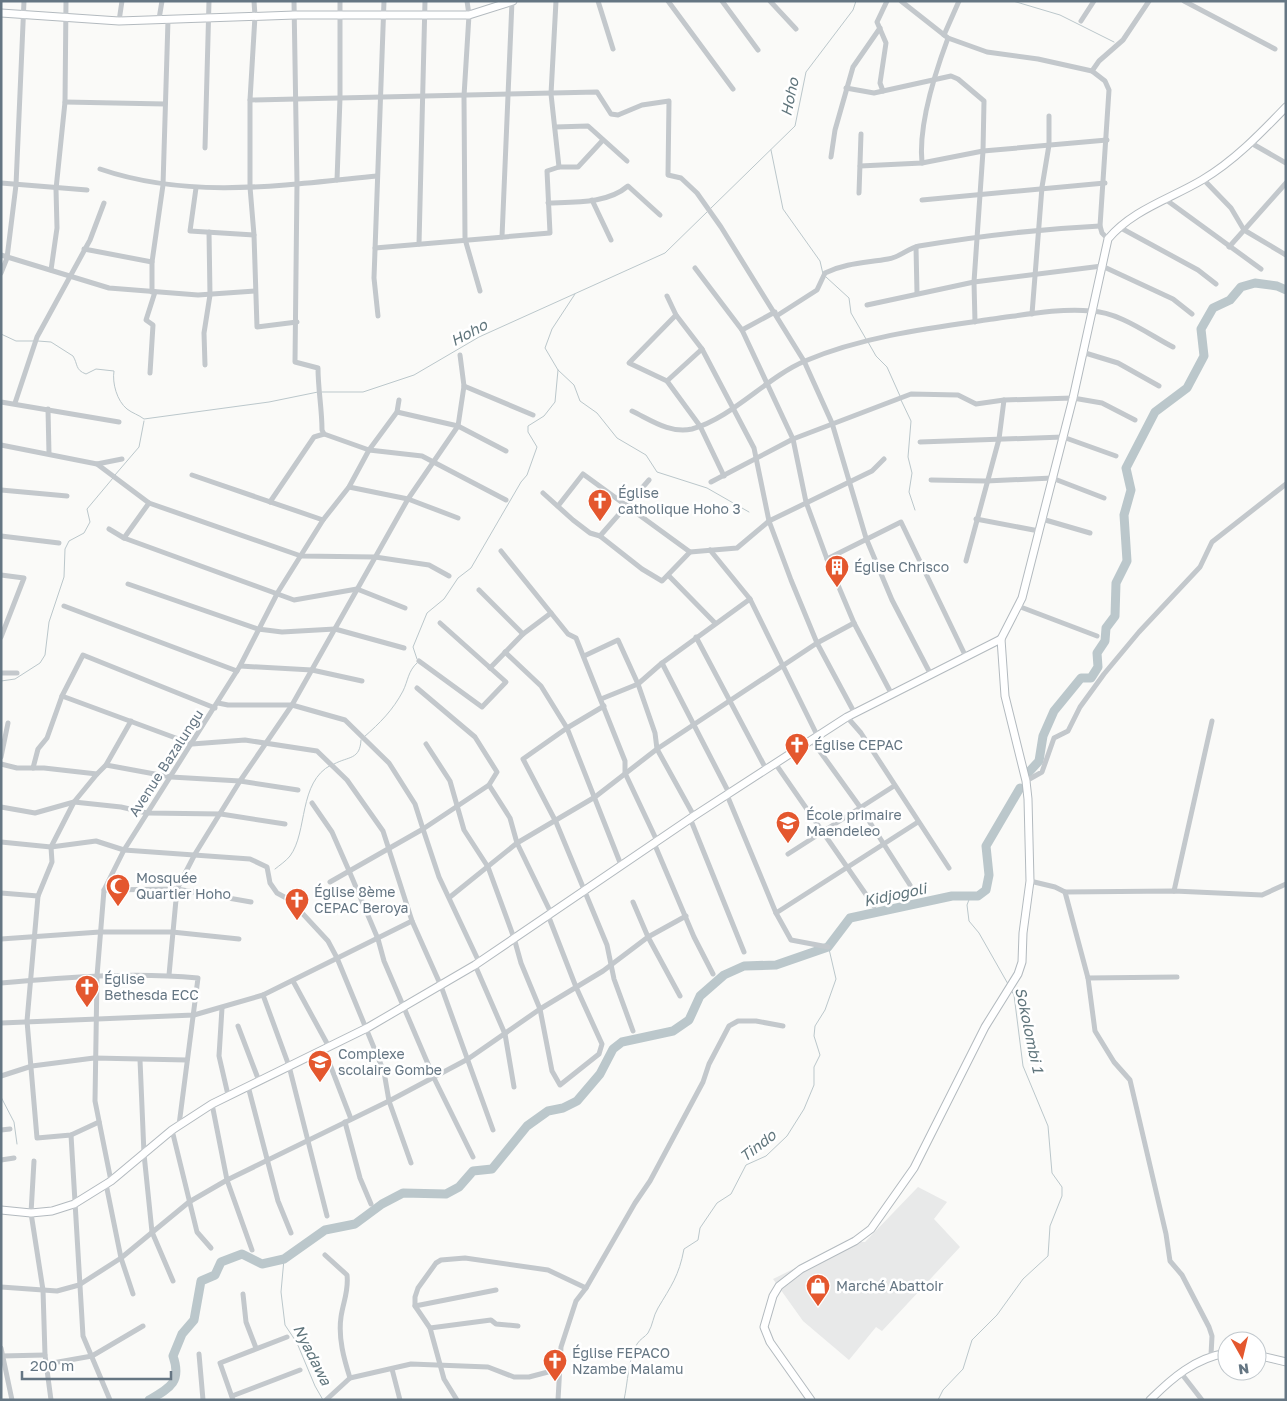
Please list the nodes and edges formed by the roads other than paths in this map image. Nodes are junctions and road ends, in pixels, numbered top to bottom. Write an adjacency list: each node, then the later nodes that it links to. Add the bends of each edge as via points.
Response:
1 (24, 1): 25 (street)
2 (66, 1): 32 (street)
3 (122, 1): 36 (street)
4 (162, 1): 34 (street)
5 (209, 1): 33 (street)
6 (254, 1): 29 (street)
7 (294, 1): 26 (street)
8 (340, 1): 27 (street)
9 (384, 1): 30 (street)
10 (425, 1): 31 (street)
11 (467, 1): 28 (street)
12 (512, 1): 28 (street); 50 (street)
13 (556, 1): 49 (street)
14 (598, 1): 42 (street)
15 (668, 1): 47 (street)
16 (722, 1): 43 (street)
17 (770, 1): 39 (street)
18 (887, 1): 38 (street, via 877,22)
19 (901, 1): 40 (street)
20 (959, 1): 40 (street)
21 (1094, 1): 37 (street)
22 (1149, 1): 44 (street, via 1123,40)
23 (1184, 1): 41 (street)
24 (1, 13): 25 (street)
25 (23, 15): 32 (street); 83 (street)
26 (295, 15): 27 (street); 29 (street); 53 (street)
27 (340, 15): 30 (street); 54 (street)
28 (469, 15): 31 (street); 51 (street)
29 (255, 16): 33 (street); 56 (street)
30 (384, 16): 31 (street); 55 (street)
31 (424, 16): 52 (street)
32 (65, 17): 36 (street); 57 (street)
33 (209, 18): 35 (street); 67 (street)
34 (159, 20): 35 (street); 36 (street)
35 (168, 20): 58 (street)
36 (119, 21)
37 (1082, 21)
38 (880, 28): 46 (street, via 853,67); 48 (street, via 886,43 880,83)
39 (796, 29)
40 (946, 36): 44 (street, via 987,52); 45 (street)
41 (1275, 49)
42 (613, 50)
43 (758, 50)
44 (1092, 71): 64 (street, via 1105,81 1109,90)
45 (933, 79): 48 (street); 68 (street, via 951,76 958,79 984,101); 71 (street, via 920,150)
46 (846, 88): 48 (street, via 874,93); 69 (street)
47 (733, 89)
48 (883, 91)
49 (551, 94): 50 (street); 61 (street); 137 (street, via 597,92 611,114 618,115 642,105 669,101 668,175 681,178 697,193)
50 (508, 95): 51 (street); 104 (street)
51 (464, 96): 52 (street); 106 (street)
52 (422, 97): 55 (street); 109 (street)
53 (296, 98): 54 (street); 56 (street); 80 (street)
54 (340, 98): 55 (street); 78 (street)
55 (380, 99): 76 (street)
56 (250, 100): 85 (street)
57 (65, 102): 58 (street); 88 (street)
58 (165, 104): 84 (street)
59 (1286, 107): 65 (street)
60 (1049, 116): 66 (street)
61 (555, 126): 63 (street, via 588,126); 74 (street)
62 (861, 134): 73 (street)
63 (603, 140): 70 (street); 74 (street, via 578,167)
64 (1106, 140): 66 (street); 81 (street)
65 (1251, 143): 72 (street); 77 (street)
66 (1049, 146): 68 (street); 86 (street)
67 (204, 148)
68 (983, 151): 71 (street); 91 (street)
69 (831, 157)
70 (627, 161)
71 (922, 163): 73 (street)
72 (1286, 163)
73 (860, 166): 90 (street)
74 (559, 168): 96 (street, via 547,171)
75 (100, 170): 84 (street)
76 (377, 176): 78 (street); 113 (street)
77 (1203, 179): 92 (street); 101 (street, via 1231,208)
78 (337, 180): 80 (street)
79 (1, 183): 83 (street)
80 (296, 183): 85 (street); 142 (street)
81 (1105, 183): 86 (street); 98 (street)
82 (1286, 183): 101 (street)
83 (16, 185): 88 (street); 118 (street)
84 (163, 185): 87 (street); 119 (street)
85 (250, 187): 87 (street); 103 (street)
86 (1042, 187): 91 (street); 100 (street)
87 (196, 188): 102 (street, via 190,231)
88 (56, 189): 89 (street); 123 (street, via 57,228)
89 (87, 190)
90 (859, 194)
91 (979, 194): 94 (street); 105 (street)
92 (1165, 198): 99 (street); 112 (street)
93 (592, 200): 96 (street); 97 (street, via 620,193 628,186); 108 (street)
94 (922, 200)
95 (104, 203): 114 (street)
96 (548, 204): 104 (street, via 550,234)
97 (660, 215)
98 (1100, 226): 100 (street); 107 (street)
99 (1118, 226): 107 (street); 128 (street, via 1198,270)
100 (1040, 229): 105 (street); 126 (street)
101 (1244, 230): 112 (street); 115 (street)
102 (210, 232): 103 (street); 133 (street)
103 (254, 235): 129 (street)
104 (502, 237): 106 (street)
105 (978, 238): 111 (street); 127 (street)
106 (465, 239): 109 (street); 130 (street)
107 (1108, 239): 120 (street)
108 (611, 240)
109 (419, 244): 113 (street)
110 (1286, 245): 115 (street)
111 (916, 247): 132 (street); 137 (street, via 890,259 853,262 824,275 817,290)
112 (1229, 247): 122 (street)
113 (375, 248): 141 (street)
114 (84, 249): 119 (street); 125 (street)
115 (1280, 251): 117 (street)
116 (1, 255): 118 (street)
117 (1286, 255)
118 (7, 258): 123 (street); 124 (street)
119 (152, 262): 131 (street)
120 (1102, 266): 126 (street); 136 (street); 139 (street, via 1173,299)
121 (695, 268): 144 (street)
122 (1261, 268)
123 (51, 270): 125 (street)
124 (1, 273)
125 (70, 275): 131 (street, via 109,288); 160 (street, via 37,337)
126 (1037, 275): 127 (street); 138 (street)
127 (974, 282): 132 (street); 143 (street)
128 (1216, 284)
129 (255, 291): 133 (street); 142 (street, via 257,327)
130 (480, 291)
131 (153, 292): 133 (street); 151 (street, via 146,320 153,324)
132 (917, 293): 135 (street)
133 (210, 294): 150 (street, via 204,333)
134 (667, 296): 140 (street)
135 (868, 305)
136 (1092, 310): 138 (street); 145 (street, via 1120,319); 147 (street)
137 (776, 314): 144 (street); 149 (street)
138 (1032, 314): 143 (street)
139 (1192, 314)
140 (676, 315): 146 (street); 152 (street, via 629,363)
141 (378, 316)
142 (296, 322): 171 (street, via 295,362 318,368)
143 (975, 322): 149 (street, via 944,325 856,344)
144 (742, 330): 153 (street)
145 (1173, 347)
146 (702, 349): 152 (street); 161 (street)
147 (1082, 352): 155 (street, via 1118,363); 156 (street)
148 (460, 355): 154 (street)
149 (804, 361): 153 (street); 168 (street)
150 (205, 365)
151 (150, 373)
152 (667, 381): 170 (street)
153 (767, 383): 161 (street); 173 (street)
154 (464, 386): 165 (street); 169 (street)
155 (1159, 386)
156 (1073, 398): 158 (street); 166 (street, via 1102,403); 172 (street)
157 (399, 400): 164 (street, Avenue Bazalungu)
158 (1004, 400): 168 (street, via 976,404 958,395 911,394); 174 (street)
159 (1, 402): 160 (street)
160 (14, 403): 162 (street)
161 (733, 408): 170 (street); 182 (street)
162 (48, 409): 167 (street); 179 (street)
163 (632, 411): 170 (street, via 668,429)
164 (397, 412): 169 (street); 177 (street, Avenue Bazalungu)
165 (533, 416)
166 (1135, 420)
167 (119, 422)
168 (832, 423): 173 (street); 191 (street)
169 (458, 426): 178 (street); 184 (street)
170 (700, 426): 187 (street)
171 (324, 434): 177 (street); 202 (street, via 314,437)
172 (1063, 438): 174 (street); 180 (street); 188 (street)
173 (793, 439): 182 (street); 203 (street)
174 (999, 439): 175 (street); 193 (street)
175 (920, 442)
176 (1, 445): 179 (street)
177 (368, 450): 184 (street, via 422,456); 195 (street, Avenue Bazalungu)
178 (506, 451)
179 (49, 454): 185 (street)
180 (1116, 456)
181 (122, 459): 185 (street)
182 (758, 459): 187 (street); 211 (street)
183 (884, 459): 191 (street, via 872,471)
184 (434, 462): 200 (street); 201 (street)
185 (97, 464): 204 (street)
186 (192, 475): 202 (street)
187 (724, 476): 192 (street)
188 (1052, 478): 193 (street); 199 (street); 208 (street)
189 (650, 480): 205 (street)
190 (931, 480): 193 (street)
191 (848, 481): 203 (street); 218 (street)
192 (711, 482)
193 (986, 482): 210 (street)
194 (1286, 484): 296 (street, via 1212,542 1200,567 1104,674 1080,707 1068,731 1054,738 1042,772)
195 (349, 487): 200 (street); 209 (street, Avenue Bazalungu)
196 (1, 490): 198 (street)
197 (544, 493): 206 (street)
198 (67, 496)
199 (1104, 498)
200 (408, 499): 207 (street); 224 (street)
201 (506, 500)
202 (270, 502): 209 (street)
203 (806, 502): 211 (street); 225 (street)
204 (149, 504): 217 (street); 223 (street)
205 (628, 505): 206 (street, via 582,474); 216 (street); 222 (street)
206 (558, 506): 216 (street, via 590,533)
207 (458, 518)
208 (1042, 519): 213 (street); 214 (street)
209 (323, 520): 223 (street, Avenue Bazalungu)
210 (976, 520): 213 (street); 226 (street)
211 (769, 521): 220 (street, via 737,548); 250 (street)
212 (109, 529): 217 (street)
213 (1040, 531): 236 (street)
214 (1090, 533)
215 (1, 536): 219 (street)
216 (600, 536): 229 (street, via 662,581)
217 (124, 538): 233 (street)
218 (866, 538): 225 (street); 254 (street, via 901,522); 263 (street, via 892,600)
219 (59, 544)
220 (710, 550): 222 (street); 234 (street)
221 (501, 551): 238 (street)
222 (690, 552): 229 (street)
223 (302, 556): 224 (street); 233 (street, Avenue Bazalungu)
224 (375, 557): 228 (street, via 428,565); 231 (street)
225 (827, 559): 242 (street)
226 (966, 561)
227 (1, 575): 239 (street, via 24,578)
228 (449, 576)
229 (669, 576): 241 (street)
230 (128, 584): 243 (street)
231 (357, 589): 233 (street, via 294,600); 237 (street); 244 (street)
232 (479, 590): 245 (street)
233 (278, 592): 243 (street, Avenue Bazalungu)
234 (750, 599): 241 (street); 257 (street)
235 (64, 606): 258 (street)
236 (1018, 606): 246 (street); 249 (street)
237 (405, 608)
238 (551, 613): 245 (street); 253 (street, via 568,634 576,638)
239 (4, 623): 247 (street)
240 (440, 623): 259 (street)
241 (715, 623): 248 (street)
242 (854, 623): 250 (street); 267 (street)
243 (258, 629): 244 (street, via 282,632); 258 (street, Avenue Bazalungu)
244 (335, 629): 251 (street); 260 (street)
245 (523, 634): 252 (street)
246 (1097, 636)
247 (1, 637)
248 (696, 637): 256 (street); 270 (street)
249 (1001, 639): 254 (street); 296 (street, via 1005,696)
250 (817, 643): 257 (street); 274 (street)
251 (404, 648)
252 (505, 652): 259 (street); 280 (street, via 541,686)
253 (584, 656): 265 (street, via 618,640); 269 (street)
254 (966, 657): 263 (street)
255 (419, 661): 259 (street, via 482,707 506,682)
256 (662, 663): 265 (street); 279 (street)
257 (782, 666): 270 (street); 281 (street)
258 (239, 668): 260 (street); 271 (street, Avenue Bazalungu)
259 (490, 668)
260 (312, 670): 264 (street); 272 (street)
261 (1, 673): 262 (street)
262 (17, 674)
263 (931, 675): 267 (street)
264 (362, 681)
265 (638, 684): 269 (street); 285 (street)
266 (417, 688): 297 (street, via 475,737 497,772)
267 (891, 693): 274 (street)
268 (62, 696): 271 (street, via 83,655); 276 (street); 290 (street)
269 (601, 699): 273 (street)
270 (730, 702): 279 (street); 291 (street)
271 (217, 705): 272 (street); 283 (street, Avenue Bazalungu)
272 (292, 705): 282 (street); 313 (street, via 346,720 389,763 414,804)
273 (604, 706): 280 (street); 292 (street, via 625,761)
274 (854, 712): 275 (street)
275 (846, 716): 281 (street); 298 (street)
276 (131, 721): 283 (street); 289 (street)
277 (1212, 721): 335 (street)
278 (8, 723): 286 (street)
279 (695, 725): 285 (street); 300 (street)
280 (567, 728): 301 (street); 310 (street, via 523,759)
281 (814, 737): 287 (street); 306 (street)
282 (265, 742): 283 (street, via 245,740); 295 (street); 320 (street, via 317,751 347,780 382,831)
283 (192, 744): 294 (street, Avenue Bazalungu)
284 (426, 744): 304 (street, via 450,782)
285 (658, 749): 292 (street); 309 (street)
286 (1, 757)
287 (775, 763): 291 (street); 314 (street)
288 (1, 764): 290 (street)
289 (106, 765): 293 (street); 294 (street)
290 (33, 768): 293 (street)
291 (766, 769): 300 (street)
292 (625, 773): 301 (street); 316 (street)
293 (97, 774): 302 (street)
294 (171, 777): 295 (street); 307 (street, Avenue Bazalungu)
295 (240, 780): 299 (street); 308 (street)
296 (1026, 781): 329 (street)
297 (489, 785): 304 (street); 317 (street, via 510,818)
298 (894, 786): 306 (street); 311 (street)
299 (298, 790)
300 (728, 794): 309 (street); 344 (street)
301 (595, 797): 310 (street); 324 (street)
302 (74, 802): 305 (street, via 35,813); 307 (street); 319 (street)
303 (312, 803): 328 (street, via 332,832)
304 (458, 806): 313 (street); 325 (street, via 464,830)
305 (1, 807)
306 (860, 807): 314 (street); 318 (street)
307 (147, 814): 308 (street); 321 (street, Avenue Bazalungu)
308 (221, 814): 312 (street); 322 (street)
309 (692, 817): 316 (street); 357 (street)
310 (556, 822): 317 (street); 336 (street)
311 (918, 822): 318 (street); 327 (street)
312 (285, 824)
313 (423, 829): 320 (street); 340 (street, via 439,877)
314 (821, 832): 323 (street); 326 (street)
315 (1, 842): 319 (street)
316 (656, 842): 324 (street); 346 (street)
317 (517, 843): 325 (street); 345 (street)
318 (884, 843): 326 (street); 331 (street)
319 (51, 847): 321 (street, via 96,841); 339 (street, via 52,862)
320 (389, 848): 328 (street); 347 (street)
321 (124, 850): 322 (street); 334 (street, Avenue Bazalungu)
322 (195, 854): 333 (street); 358 (street, via 250,859 267,867 270,883 328,942)
323 (788, 854)
324 (620, 865): 336 (street)
325 (488, 867): 340 (street); 352 (street)
326 (846, 868): 343 (street); 344 (street)
327 (949, 868)
328 (350, 873): 330 (street); 354 (street)
329 (1030, 881): 337 (street); 470 (street, via 1018,974 985,1027 914,1168 871,1229 800,1270 779,1286 769,1305 764,1327 770,1342)
330 (330, 882)
331 (910, 884)
332 (1286, 884): 335 (street, via 1262,895)
333 (177, 889): 334 (street); 341 (street); 349 (street)
334 (104, 890): 348 (street, Avenue Bazalungu)
335 (1174, 891): 337 (street)
336 (585, 892): 345 (street); 360 (street)
337 (1065, 892): 365 (street)
338 (1, 893): 339 (street)
339 (38, 896): 350 (street)
340 (450, 898): 359 (street)
341 (251, 902)
342 (633, 902): 351 (street)
343 (874, 906)
344 (776, 913): 356 (street, via 791,940)
345 (549, 914): 352 (street); 370 (street)
346 (686, 916): 351 (street); 361 (street)
347 (412, 921): 354 (street); 369 (street)
348 (100, 932): 349 (street); 350 (street); 363 (street, Avenue Bazalungu)
349 (172, 932): 353 (street); 362 (street)
350 (33, 937): 355 (street); 366 (street)
351 (648, 937): 360 (street); 372 (street)
352 (514, 938): 359 (street); 375 (street)
353 (239, 939)
354 (378, 939): 358 (street); 373 (street, via 384,961)
355 (1, 940)
356 (828, 946)
357 (744, 952)
358 (337, 958): 367 (street); 382 (street)
359 (478, 964): 369 (street); 384 (street)
360 (612, 964): 370 (street); 383 (street, via 614,979)
361 (713, 974)
362 (168, 975): 363 (street); 376 (street, via 198,978)
363 (97, 976): 366 (street); 377 (street, Avenue Bazalungu)
364 (1177, 977): 365 (street)
365 (1088, 978): 449 (street, via 1095,1031 1114,1062 1130,1080 1166,1234 1167,1254 1182,1275 1209,1327)
366 (32, 980): 368 (street); 378 (street)
367 (293, 981): 371 (street); 385 (street)
368 (1, 983)
369 (440, 986): 373 (street); 387 (street)
370 (576, 987): 375 (street); 375 (street, via 602,1044 599,1054 560,1085 552,1071)
371 (263, 995): 374 (street); 391 (street)
372 (680, 996)
373 (405, 1007): 382 (street); 393 (street)
374 (222, 1008): 376 (street); 397 (street, via 219,1056)
375 (540, 1009): 384 (street)
376 (194, 1015): 377 (street); 389 (street)
377 (97, 1019): 378 (street); 386 (street, Avenue Bazalungu)
378 (27, 1021): 379 (street); 390 (street)
379 (1, 1023)
380 (238, 1026): 394 (street)
381 (783, 1026): 434 (street, via 756,1021 738,1021 729,1026 650,1181)
382 (367, 1028): 385 (street); 398 (street, via 384,1072)
383 (633, 1031)
384 (505, 1034): 387 (street); 396 (street)
385 (326, 1048): 391 (street); 400 (street)
386 (94, 1058): 388 (street); 390 (street); 401 (street, Avenue Bazalungu)
387 (468, 1059): 393 (street); 407 (street)
388 (140, 1060): 389 (street); 410 (street)
389 (187, 1060): 403 (street)
390 (32, 1066): 392 (street); 408 (street, via 37,1138)
391 (289, 1066): 394 (street); 409 (street)
392 (1, 1076)
393 (434, 1078): 398 (street); 411 (street)
394 (259, 1081): 395 (street)
395 (248, 1086): 397 (street); 415 (street)
396 (514, 1087)
397 (228, 1095): 399 (street)
398 (388, 1101): 400 (street); 416 (street)
399 (212, 1104): 403 (street); 417 (street)
400 (350, 1119): 402 (street)
401 (99, 1122): 408 (street); 418 (street, Avenue Bazalungu)
402 (344, 1122): 409 (street); 421 (street)
403 (179, 1125): 406 (street)
404 (1, 1130): 405 (street)
405 (10, 1130)
406 (172, 1130): 410 (street); 419 (street)
407 (493, 1130)
408 (70, 1135): 420 (street)
409 (306, 1141): 415 (street); 424 (street)
410 (144, 1154): 418 (street); 425 (street)
411 (473, 1157)
412 (14, 1158): 413 (street)
413 (1, 1160)
414 (34, 1161): 423 (street)
415 (266, 1161): 417 (street); 426 (street)
416 (410, 1163)
417 (227, 1180): 419 (street); 428 (street)
418 (108, 1182): 420 (street); 430 (street, Avenue Bazalungu)
419 (189, 1202): 425 (street); 427 (street, via 197,1232)
420 (74, 1204): 423 (street); 432 (street)
421 (371, 1204)
422 (1, 1210): 423 (street)
423 (31, 1213): 435 (street)
424 (327, 1216)
425 (152, 1232): 430 (street); 431 (street)
426 (291, 1233)
427 (211, 1248)
428 (252, 1250)
429 (325, 1255): 460 (street, via 347,1275 349,1286 340,1318 342,1354)
430 (121, 1258): 432 (street); 437 (street, Avenue Bazalungu)
431 (173, 1281)
432 (79, 1285): 435 (street); 451 (street, via 83,1336)
433 (1, 1287): 435 (street)
434 (586, 1288): 439 (street, via 548,1270 465,1258 441,1260 418,1288); 458 (street, via 576,1301 567,1324)
435 (43, 1290): 448 (street)
436 (496, 1290): 439 (street)
437 (133, 1294)
438 (243, 1294): 445 (street, via 246,1322)
439 (416, 1306): 442 (street)
440 (143, 1326): 451 (street)
441 (518, 1326): 442 (street, via 496,1324 491,1320)
442 (430, 1328): 455 (street)
443 (288, 1337): 445 (street)
444 (1, 1348): 450 (street)
445 (256, 1348): 461 (street, via 220,1363)
446 (198, 1354): 465 (street)
447 (1217, 1354): 449 (street)
448 (45, 1355): 450 (street); 454 (street)
449 (1211, 1355): 459 (street)
450 (2, 1356): 462 (street)
451 (92, 1356): 454 (street); 464 (street)
452 (1267, 1357): 453 (street)
453 (1286, 1362)
454 (47, 1364): 463 (street)
455 (440, 1366): 456 (street, via 411,1364); 458 (street, via 488,1367 522,1377); 468 (street)
456 (392, 1368): 460 (street); 467 (street)
457 (300, 1370): 461 (street)
458 (559, 1372): 469 (street)
459 (1181, 1373): 471 (street); 472 (street)
460 (350, 1378): 466 (street)
461 (232, 1398)
462 (12, 1400)
463 (51, 1400)
464 (110, 1400)
465 (203, 1400)
466 (326, 1400)
467 (400, 1400)
468 (457, 1400)
469 (558, 1400)
470 (811, 1400)
471 (1150, 1400)
472 (1202, 1400)

